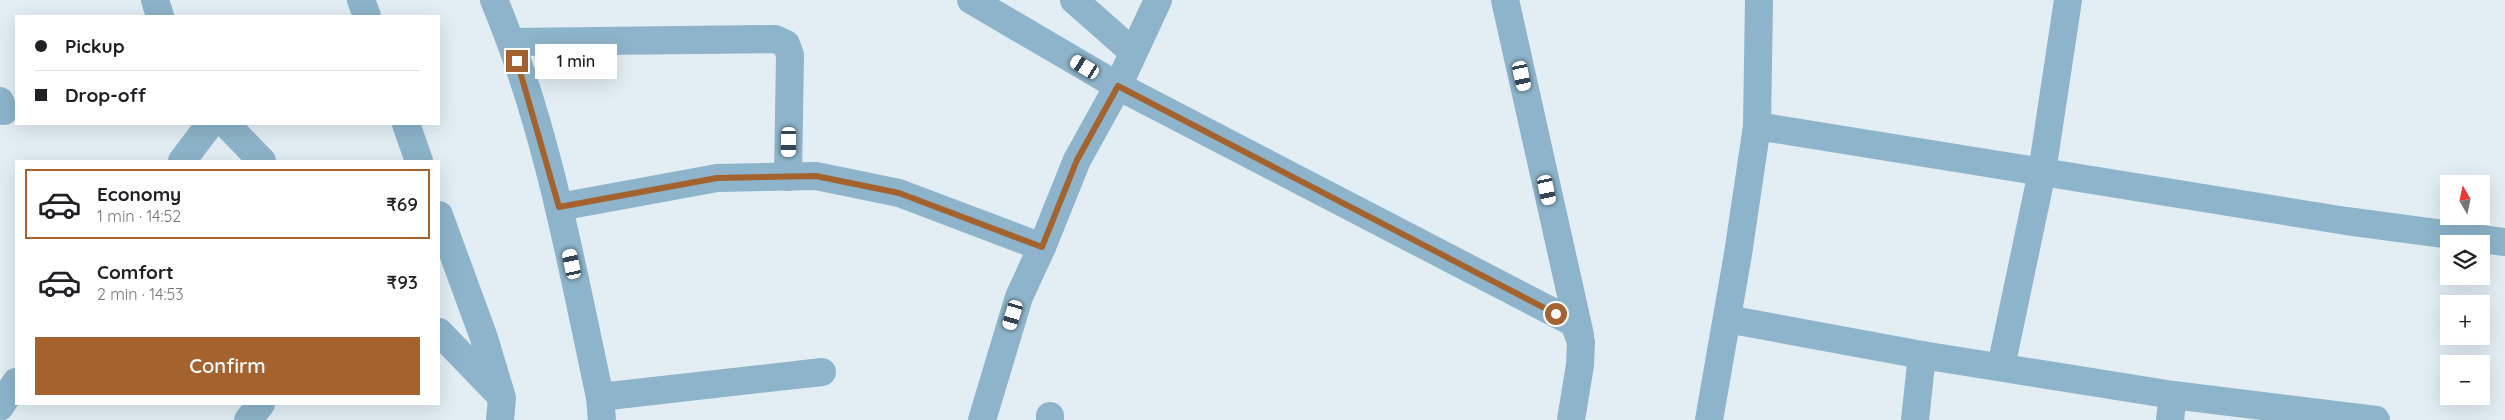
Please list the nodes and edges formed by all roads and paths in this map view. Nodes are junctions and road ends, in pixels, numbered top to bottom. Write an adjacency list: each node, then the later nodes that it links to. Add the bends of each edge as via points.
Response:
1 (155, 0): 10 (street)
2 (361, 0): 11 (street)
3 (494, 0): 12 (street)
4 (971, 0): 14 (street)
5 (1074, 0): 13 (street)
6 (1505, 0): 30 (street)
7 (1759, 0): 18 (street)
8 (2068, 0): 22 (street)
9 (1154, 2): 13 (street)
10 (160, 15)
11 (367, 15)
12 (512, 42): 23 (street, via 775,38 786,44 790,55); 24 (street)
13 (1133, 52): 14 (street)
14 (1118, 86): 27 (street, via 1077,160); 30 (street, via 1574,323)
15 (209, 125): 19 (street)
16 (227, 125): 20 (street)
17 (406, 125): 21 (street)
18 (1757, 126): 22 (street); 28 (street)
19 (183, 160)
20 (261, 160)
21 (419, 160)
22 (2042, 172): 26 (street, via 2346,221); 32 (street)
23 (788, 177): 24 (street, via 717,178); 27 (street, via 816,176 899,193)
24 (559, 207): 38 (street)
25 (440, 218): 39 (street, via 484,338)
26 (2505, 242)
27 (1042, 247): 41 (street, via 1019,297)
28 (1727, 319): 31 (street); 43 (street)
29 (440, 333): 39 (street)
30 (1581, 342): 42 (street)
31 (1922, 355): 32 (street); 44 (street)
32 (2001, 367): 37 (street)
33 (822, 372): 38 (street)
34 (15, 384): 36 (street)
35 (260, 405): 40 (street)
36 (0, 407)
37 (2172, 407): 45 (street)
38 (601, 408)
39 (501, 409)
40 (248, 420)
41 (982, 420)
42 (1571, 420)
43 (1709, 420)
44 (1914, 420)
45 (2376, 420)

